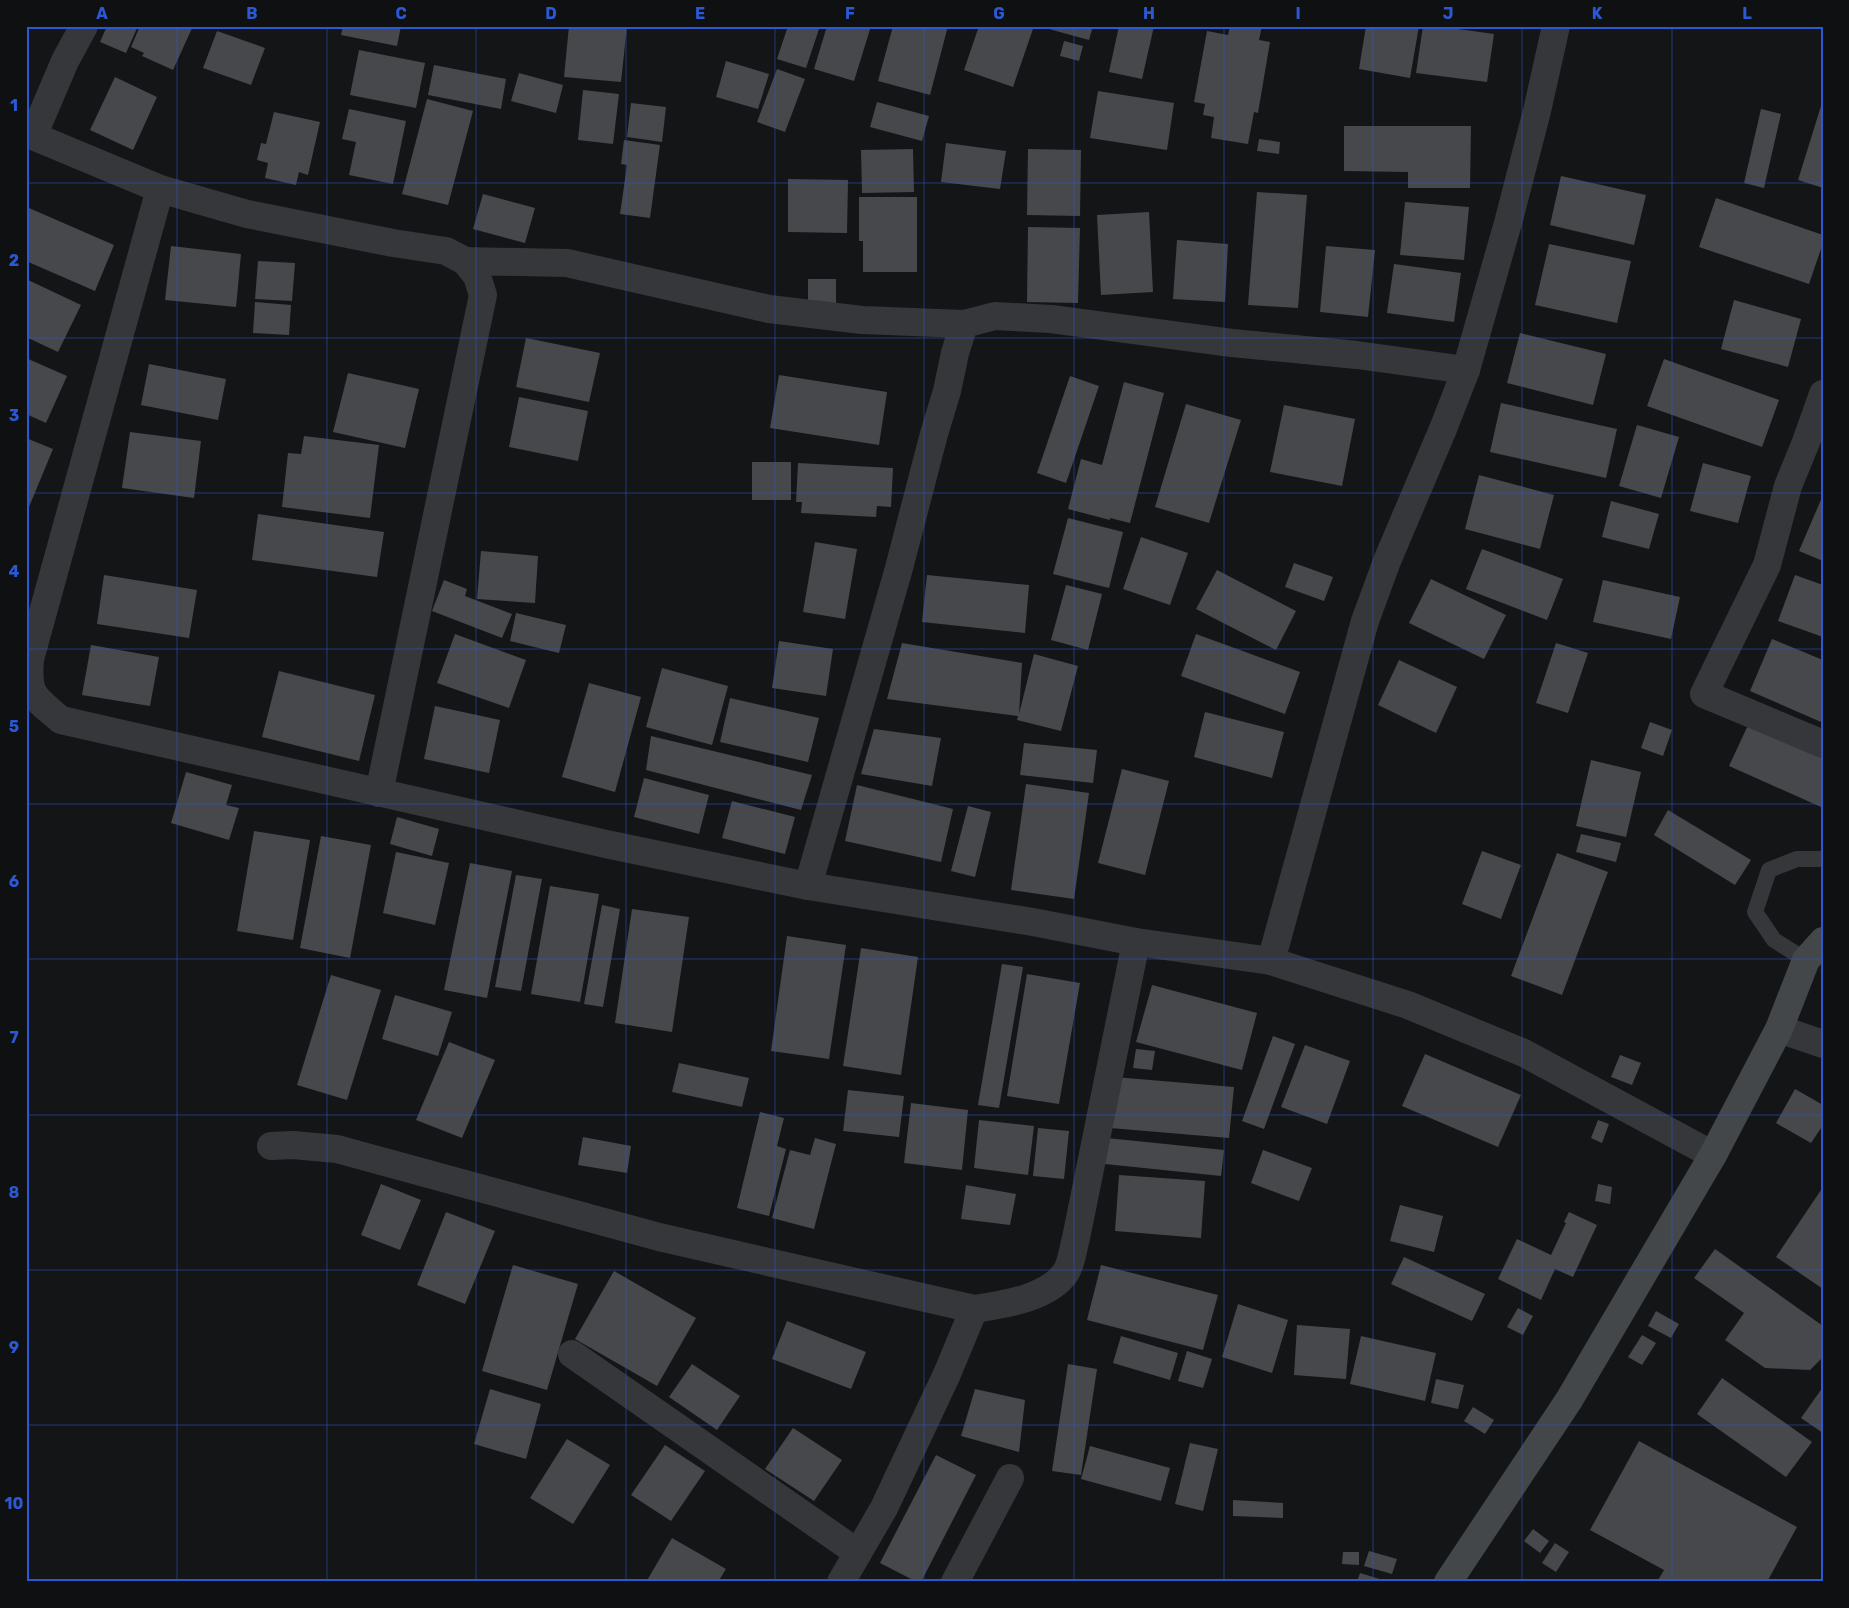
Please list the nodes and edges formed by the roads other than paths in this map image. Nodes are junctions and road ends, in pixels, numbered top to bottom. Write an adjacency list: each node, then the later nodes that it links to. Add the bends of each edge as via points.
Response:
1 (84, 26): 3 (street)
2 (1556, 26): 7 (street, via 1537,111)
3 (30, 134): 4 (street)
4 (160, 189): 5 (street, via 247,214 446,251); 10 (street, via 30,659 28,679 31,691 61,720)
5 (465, 261): 6 (street, via 567,262 769,309 862,320); 10 (street, via 477,276 483,295)
6 (964, 324): 7 (street, via 995,316 1050,319); 12 (street, via 899,568)
7 (1466, 370): 15 (street, via 1365,621)
8 (1823, 394): 9 (street, via 1788,486 1767,565 1704,694)
9 (1823, 744)
10 (379, 793): 12 (street)
11 (1823, 859): 14 (lane, via 1797,859 1769,870 1755,912 1774,940)
12 (808, 886): 13 (street)
13 (1136, 942): 15 (street); 20 (street, via 1068,1269 1046,1290 1006,1304)
14 (1814, 950): 16 (main road)
15 (1271, 961): 19 (street, via 1408,1005 1524,1053)
16 (1779, 1029): 17 (street); 19 (main road)
17 (1823, 1044)
18 (271, 1146): 20 (street, via 293,1144 337,1149 659,1237)
19 (1713, 1155): 26 (main road, via 1569,1400)
20 (974, 1309): 23 (street, via 884,1508)
21 (572, 1354): 23 (street)
22 (1010, 1478): 25 (street)
23 (858, 1553): 24 (street)
24 (841, 1582)
25 (955, 1582)
26 (1448, 1582)

